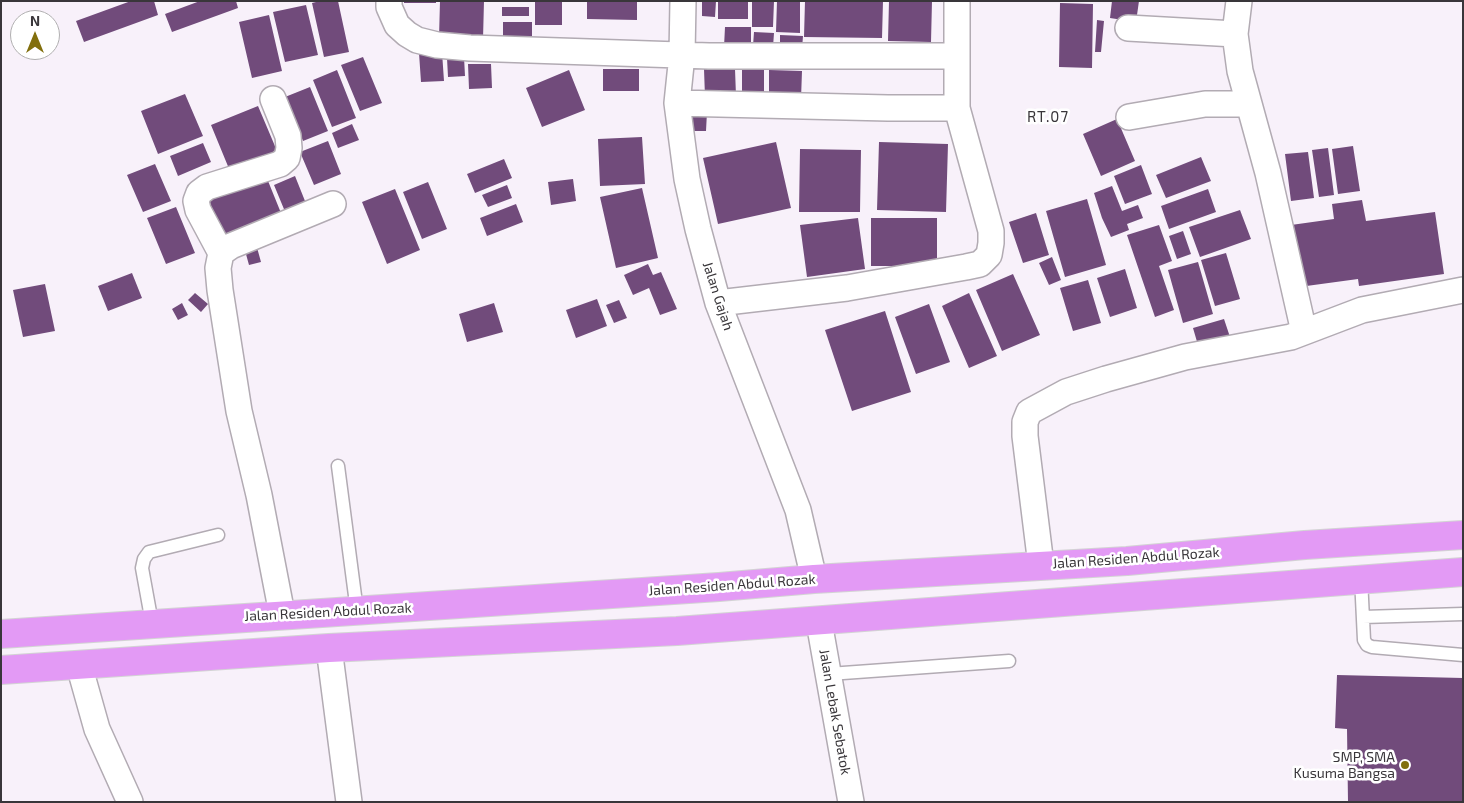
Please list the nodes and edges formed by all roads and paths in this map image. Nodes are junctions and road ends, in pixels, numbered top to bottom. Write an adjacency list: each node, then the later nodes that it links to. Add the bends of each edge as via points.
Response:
1 (389, 1): 7 (street, via 397,25 407,34 438,45 518,51)
2 (683, 1): 7 (street, Jalan Gajah)
3 (957, 1): 8 (street)
4 (1239, 1): 6 (street)
5 (1128, 28): 6 (street)
6 (1235, 34): 11 (street, via 1240,72)
7 (682, 55): 8 (street); 10 (street, Jalan Gajah)
8 (957, 56): 12 (street)
9 (274, 99): 15 (street, via 288,136 287,158 280,164 208,187 196,201)
10 (677, 103): 12 (street); 17 (street, Jalan Gajah, via 686,179)
11 (1250, 104): 13 (street, via 1205,104); 18 (street)
12 (957, 108): 17 (street, via 991,231 989,255 980,264 847,288)
13 (1129, 117)
14 (333, 204): 15 (street)
15 (221, 253): 27 (street, via 218,268 220,290 239,410 260,496)
16 (1463, 290): 18 (street, via 1362,310)
17 (718, 303): 25 (street, Jalan Gajah, via 798,510)
18 (1304, 332): 22 (street, via 1185,357 1106,379 1066,392 1029,412 1025,436)
19 (338, 466): 26 (lane)
20 (218, 535): 31 (lane, via 149,552 144,558 142,568)
21 (1463, 535): 22 (highway, Jalan Residen Abdul Rozak)
22 (1042, 565): 25 (highway, Jalan Residen Abdul Rozak)
23 (1463, 572): 24 (highway)
24 (1361, 578): 29 (lane); 30 (highway)
25 (814, 579): 26 (highway, Jalan Residen Abdul Rozak)
26 (357, 611): 27 (highway, Jalan Residen Abdul Rozak)
27 (282, 614): 31 (highway, Jalan Residen Abdul Rozak)
28 (1463, 614): 29 (lane)
29 (1363, 617): 34 (lane, via 1364,640 1369,646)
30 (819, 622): 33 (highway); 38 (street, Jalan Lebak Sebatok)
31 (152, 623): 32 (highway, Jalan Residen Abdul Rozak)
32 (1, 634)
33 (328, 648): 36 (highway); 40 (street)
34 (1463, 655)
35 (1009, 661): 38 (lane)
36 (79, 665): 37 (highway); 39 (street, via 97,729)
37 (1, 670)
38 (829, 674): 41 (street, Jalan Lebak Sebatok)
39 (130, 802)
40 (349, 802)
41 (851, 802)

